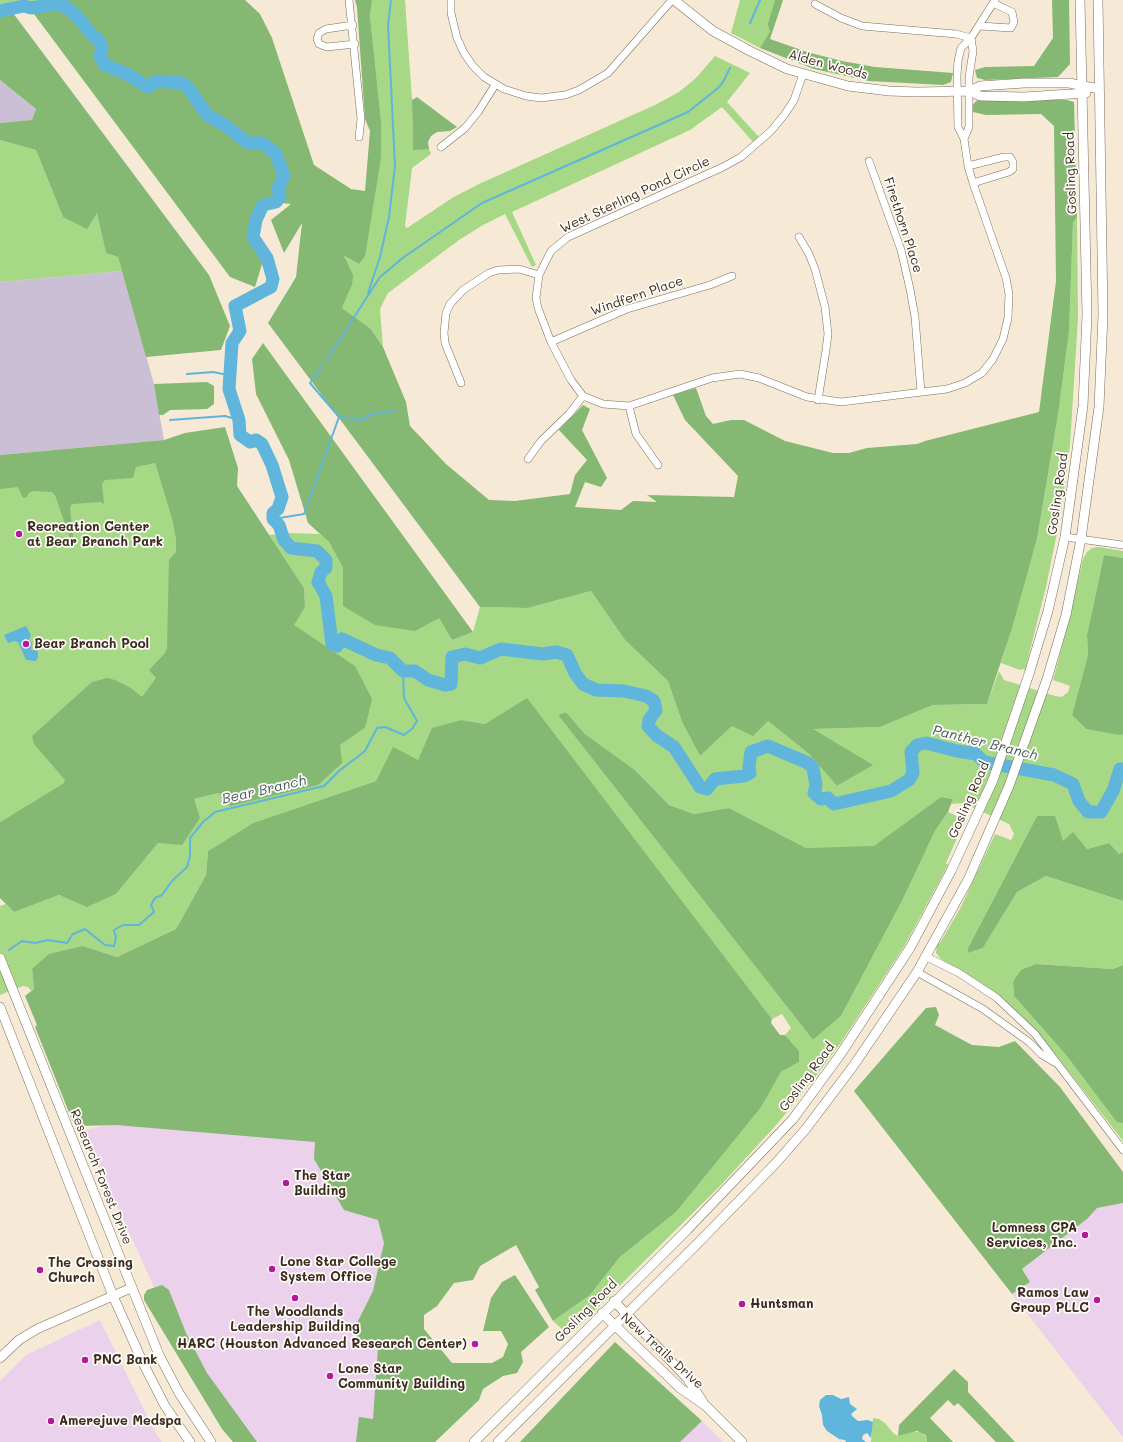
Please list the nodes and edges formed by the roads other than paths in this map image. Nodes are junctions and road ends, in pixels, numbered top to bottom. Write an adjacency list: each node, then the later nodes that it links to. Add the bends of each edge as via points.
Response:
1 (349, 0): 8 (street)
2 (451, 0): 13 (street, via 453,25 464,53 473,66)
3 (673, 0): 12 (main road, Alden Woods, via 713,31 771,62); 13 (street, via 608,74 579,90 565,95 541,98 518,94)
4 (1080, 0): 15 (main road, Gosling Road)
5 (1098, 0): 14 (main road)
6 (994, 2): 9 (street); 9 (street, via 1012,12 1014,22 1011,28)
7 (815, 4): 10 (street, via 862,26 956,34)
8 (353, 25): 11 (street); 11 (street, via 326,29 319,33 317,39 319,44 327,47)
9 (980, 26): 10 (street)
10 (972, 38): 16 (street, via 961,48); 17 (street)
11 (354, 44): 18 (street, via 361,119)
12 (803, 74): 16 (main road, Alden Woods, via 868,89); 25 (street, West Sterling Pond Circle, via 794,100 785,114 771,131 741,157 568,237 551,251)
13 (495, 85): 20 (street, via 465,128)
14 (1099, 89): 15 (main road, Alden Woods); 36 (main road, via 1102,353 1099,408)
15 (1082, 90): 17 (main road, Alden Woods, via 1024,97 980,96); 17 (main road, Alden Woods, via 1069,83 980,86); 35 (main road, Gosling Road, via 1086,337 1083,406)
16 (957, 91): 17 (main road, Alden Woods); 19 (street, via 958,127)
17 (970, 91): 19 (street, via 969,126)
18 (360, 137)
19 (964, 139): 22 (street, West Sterling Pond Circle)
20 (441, 147)
21 (869, 161): 29 (street, Firethorn Place, via 901,250 910,289)
22 (968, 166): 23 (street, West Sterling Pond Circle); 23 (street, via 1004,157 1010,157 1013,162 1013,169 1009,172)
23 (973, 183): 29 (street, West Sterling Pond Circle, via 1006,278 1009,305 1006,330 993,359 982,373 972,380 947,389)
24 (799, 237): 31 (street, via 815,269 826,307 828,334)
25 (539, 275): 27 (street, West Sterling Pond Circle, via 536,298); 28 (street, via 519,269 498,270 463,290 450,304 445,318 444,333)
26 (732, 276): 27 (street, Windfern Place, via 627,309)
27 (551, 342): 30 (street, West Sterling Pond Circle, via 570,380)
28 (460, 383)
29 (921, 392): 31 (street, West Sterling Pond Circle, via 841,402)
30 (583, 396): 32 (street, West Sterling Pond Circle, via 603,404); 33 (street, via 569,414 541,441)
31 (818, 400): 32 (street, West Sterling Pond Circle, via 759,378 730,374)
32 (629, 406): 34 (street, via 636,434)
33 (528, 459)
34 (658, 465)
35 (1065, 537): 36 (street); 46 (main road, Gosling Road, via 1048,611 1004,750 973,824 910,948 844,1050 793,1119)
36 (1081, 539): 37 (street); 38 (main road, via 1066,615 1021,757 968,880)
37 (1123, 545)
38 (925, 956): 40 (main road); 42 (street, via 960,973 997,998 1047,1048)
39 (0, 958): 44 (main road, Research Forest Drive)
40 (917, 972): 42 (street, via 984,1009); 48 (main road, via 854,1066 805,1130 775,1164)
41 (1, 1008): 45 (main road)
42 (1054, 1062): 43 (street)
43 (1123, 1150)
44 (131, 1288): 45 (main road); 53 (main road, Research Forest Drive, via 179,1393)
45 (113, 1296): 50 (main road, via 37,1329 19,1340); 52 (main road, via 165,1406)
46 (614, 1301): 47 (main road, Gosling Road); 48 (main road, New Trails Drive)
47 (602, 1313): 49 (main road, New Trails Drive); 54 (main road, Gosling Road)
48 (626, 1314): 49 (main road); 51 (main road, New Trails Drive, via 687,1378)
49 (614, 1326): 51 (main road, New Trails Drive, via 680,1388); 55 (main road)
50 (0, 1358)
51 (706, 1406): 56 (main road, New Trails Drive)
52 (190, 1442)
53 (211, 1442)
54 (474, 1442)
55 (498, 1442)
56 (742, 1442)

